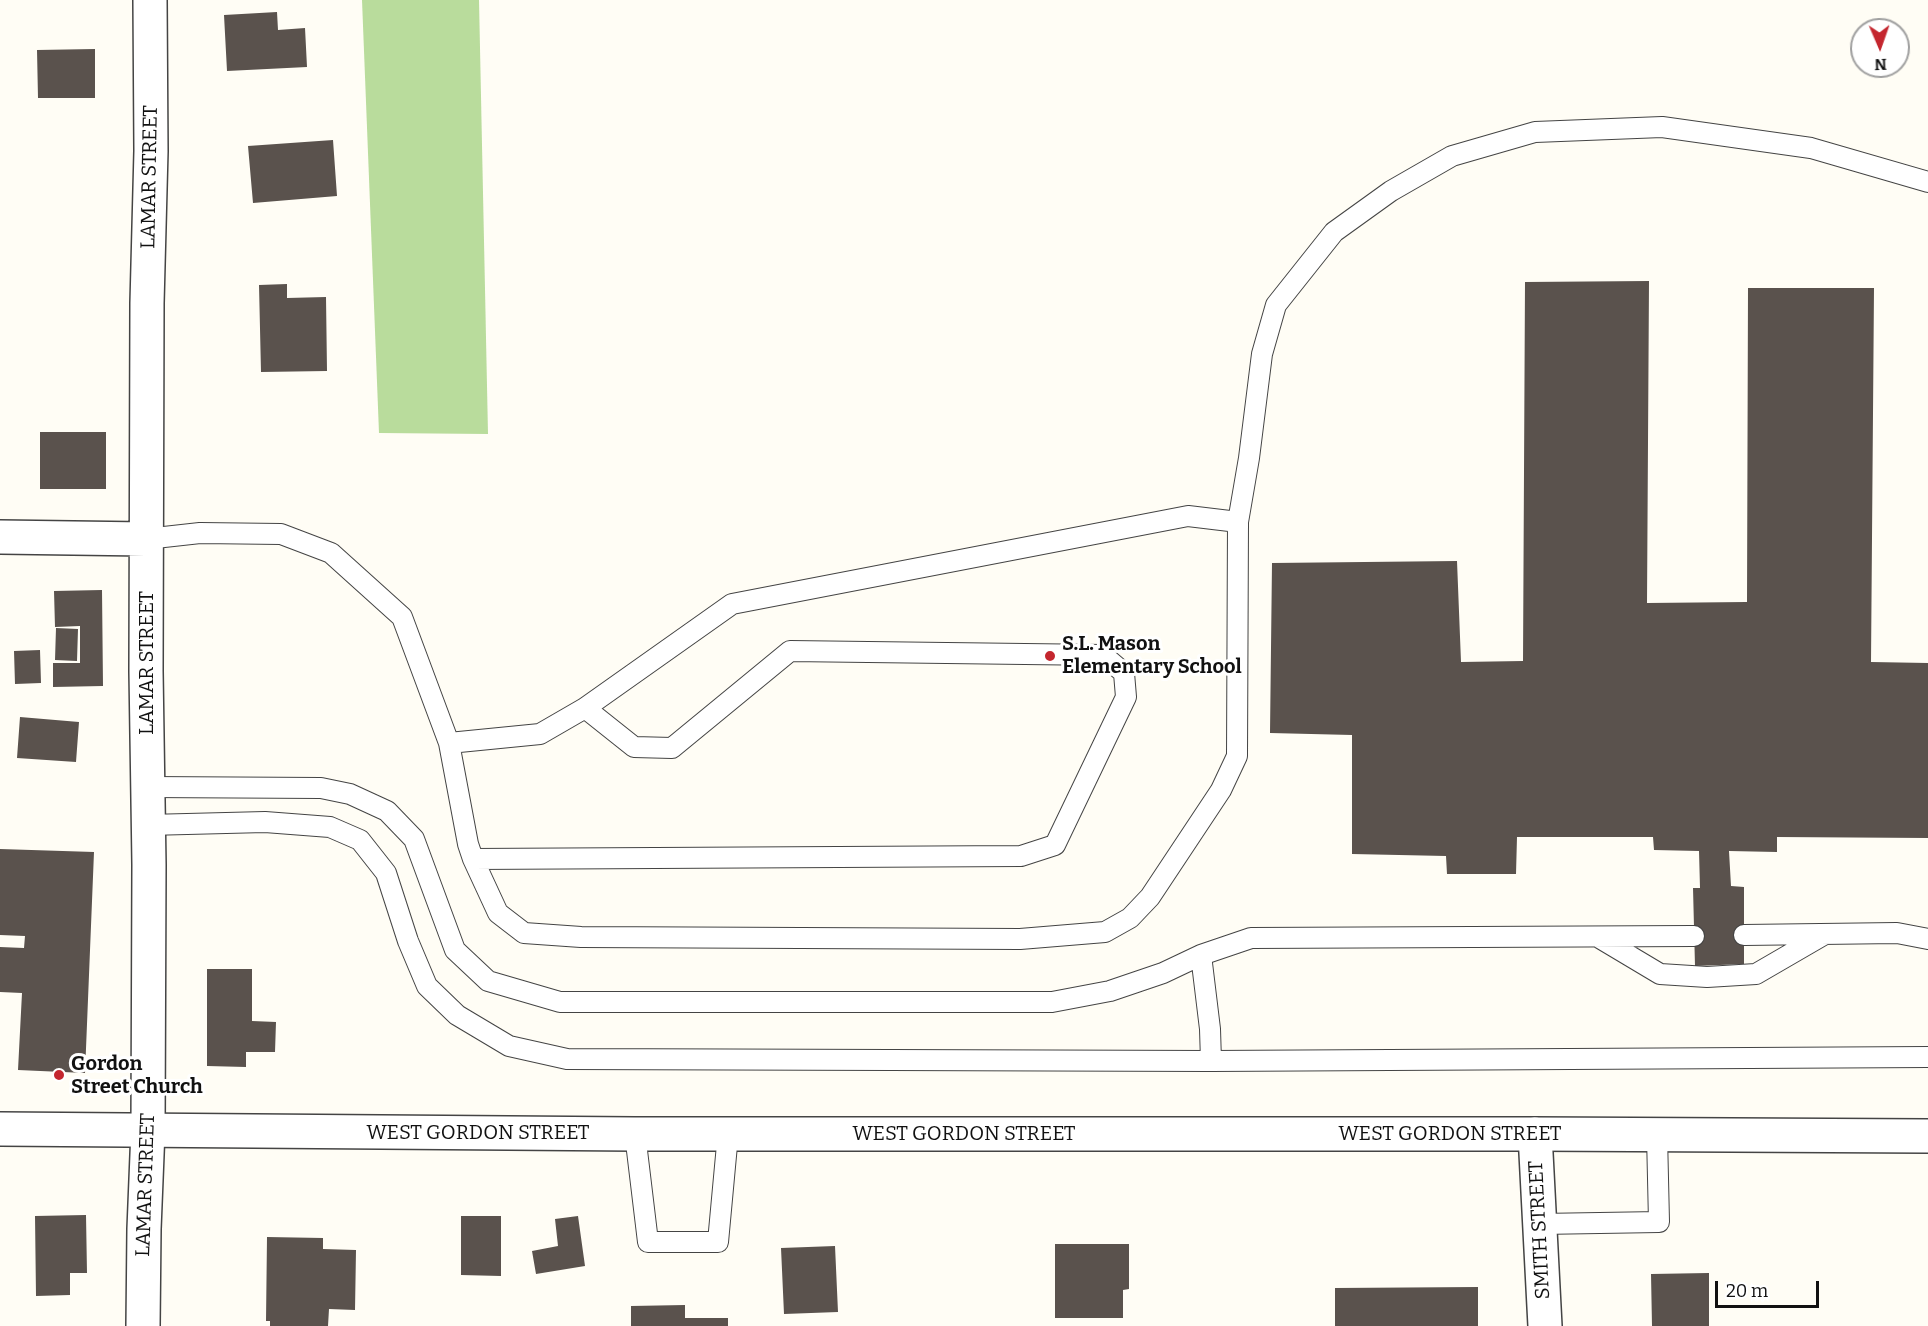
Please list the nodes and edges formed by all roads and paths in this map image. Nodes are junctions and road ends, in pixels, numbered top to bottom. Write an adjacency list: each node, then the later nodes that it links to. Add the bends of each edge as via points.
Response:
1 (150, 0): 5 (street, LAMAR STREET)
2 (1928, 183): 3 (lane, via 1811,148 1662,127 1534,132 1452,156 1391,190 1334,232 1276,305 1262,354)
3 (1238, 522): 6 (lane, via 1188,516 732,604); 10 (lane, via 1237,756 1221,790 1150,897 1130,918 1105,932 1020,939 581,937 524,933 498,913)
4 (0, 537): 5 (street)
5 (146, 539): 7 (lane, via 200,533 281,534 331,553 402,617); 8 (street, LAMAR STREET)
6 (585, 708): 7 (lane, via 540,734); 10 (lane, via 634,747 672,748 790,651 1103,655 1124,673 1126,697 1055,845 1021,856)
7 (449, 743): 10 (lane)
8 (148, 787): 9 (street, LAMAR STREET); 16 (lane, via 321,788 350,794 387,811 414,839 455,950 488,981 560,1002 1052,1002 1110,991)
9 (148, 825): 18 (lane, via 265,822 330,828 360,840 386,873 427,986 457,1015 509,1046 567,1059); 20 (street, LAMAR STREET)
10 (473, 859)
11 (1825, 934): 12 (lane); 13 (lane, via 1756,974 1707,977 1660,974); 15 (lane, via 1897,933)
12 (1744, 935)
13 (1596, 936): 14 (lane); 16 (lane, via 1251,938)
14 (1694, 936)
15 (1928, 939)
16 (1201, 955): 18 (lane)
17 (1928, 1057): 18 (lane)
18 (1211, 1061)
19 (0, 1129): 20 (street, WEST GORDON STREET)
20 (148, 1130): 21 (street, WEST GORDON STREET); 27 (street, LAMAR STREET)
21 (635, 1134): 22 (street, WEST GORDON STREET); 22 (lane, via 648,1242 718,1242)
22 (728, 1134): 23 (street, WEST GORDON STREET)
23 (1535, 1134): 24 (street, WEST GORDON STREET); 26 (street, SMITH STREET)
24 (1657, 1135): 25 (street, WEST GORDON STREET); 26 (lane, via 1659,1221)
25 (1928, 1136)
26 (1539, 1224): 28 (street, SMITH STREET)
27 (143, 1326)
28 (1545, 1326)

